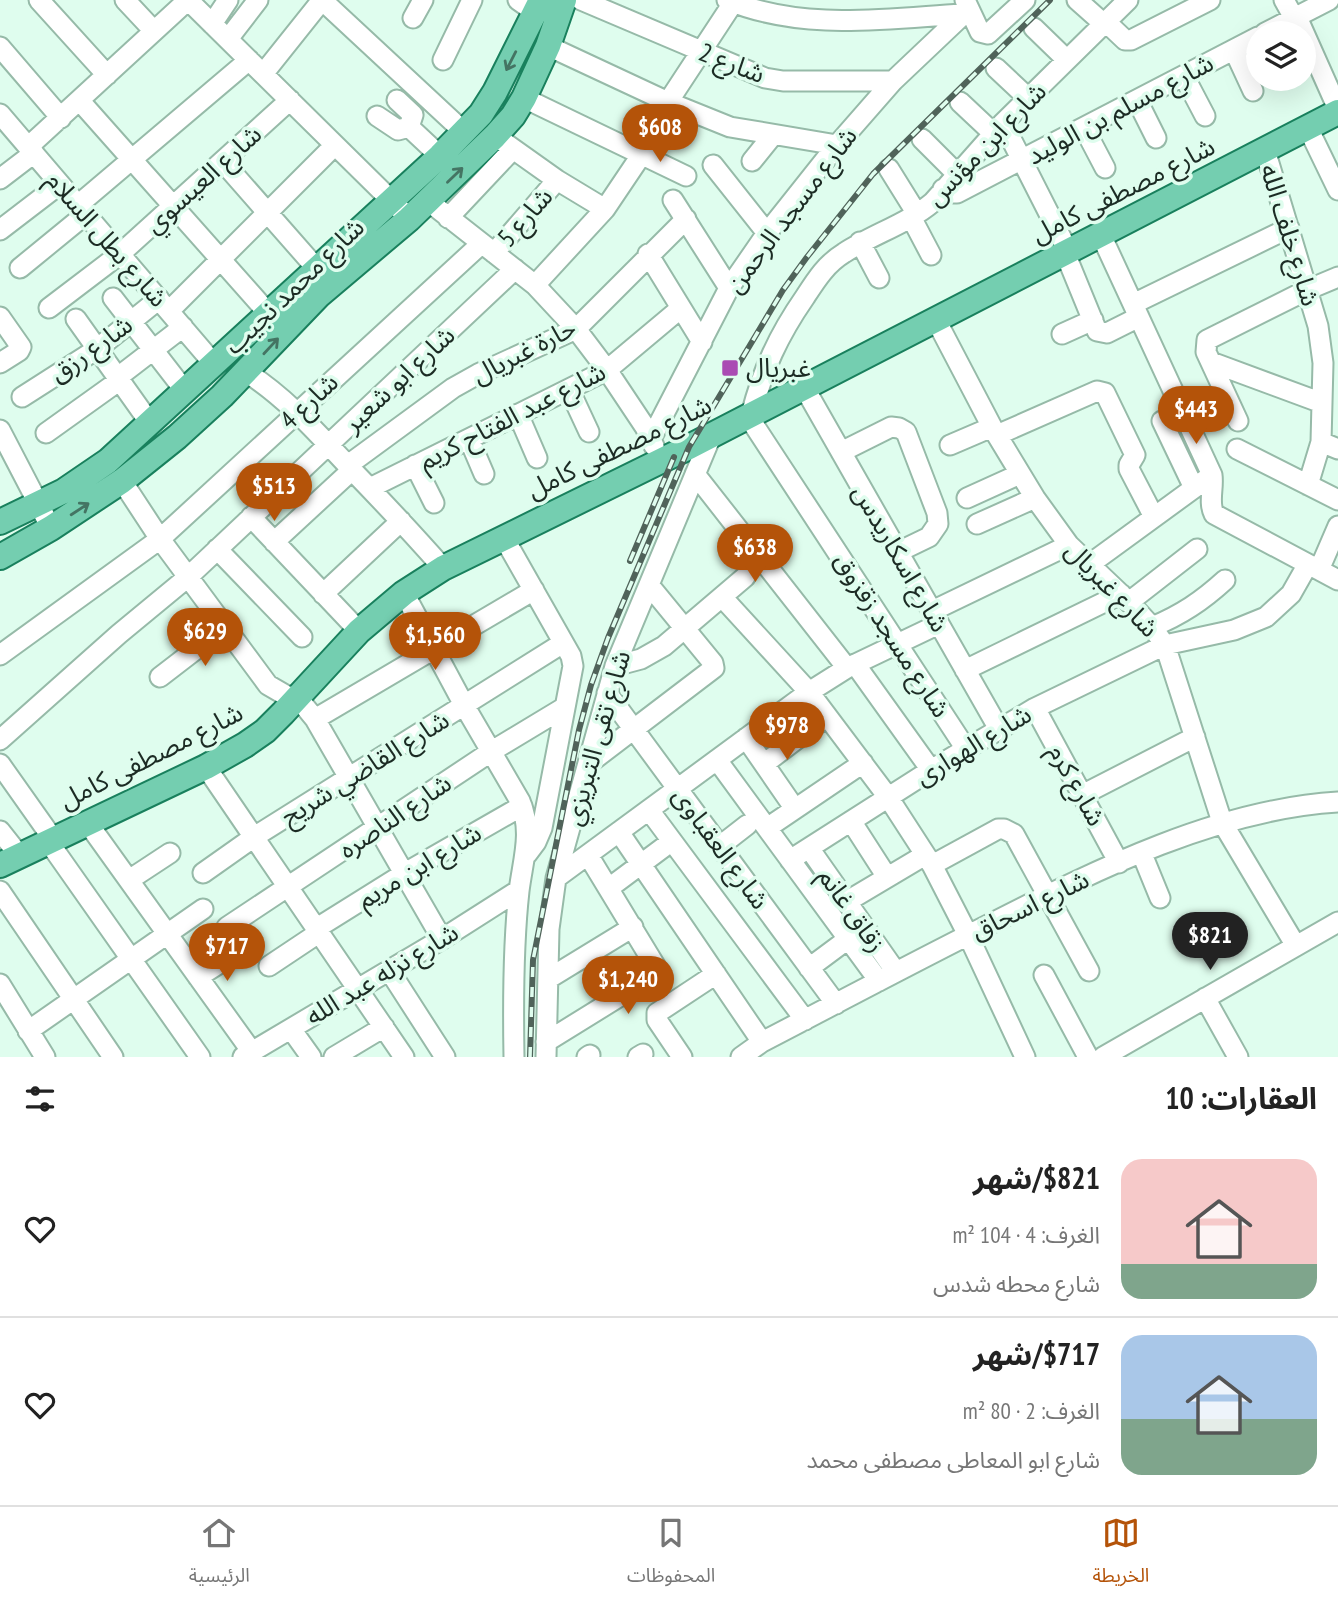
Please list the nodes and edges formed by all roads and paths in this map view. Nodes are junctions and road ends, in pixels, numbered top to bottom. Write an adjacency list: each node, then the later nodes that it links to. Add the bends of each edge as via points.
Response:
1 (39, 0): 39 (street)
2 (125, 0): 27 (street)
3 (188, 0): 25 (street); 27 (street)
4 (228, 0): 25 (street)
5 (258, 0): 28 (street)
6 (322, 0): 38 (street); 60 (street)
7 (423, 0): 21 (street)
8 (472, 0): 35 (street)
9 (564, 0): 30 (main road, شارع محمد نجيب)
10 (581, 0): 32 (street, شارع 2)
11 (1025, 0): 20 (street, via 988,34 980,32)
12 (1077, 0): 24 (street)
13 (1128, 0): 24 (street, شارع ابن مؤنس)
14 (1210, 0): 24 (street, via 1131,40)
15 (1284, 0): 22 (street)
16 (1329, 0): 22 (street)
17 (730, 1): 19 (street); 32 (street)
18 (531, 4): 60 (main road, شارع محمد نجيب, one-way to 60, via 495,92)
19 (759, 5): 20 (street, via 804,20 866,20)
20 (965, 8): 42 (street, شارع مسجد الرحمن)
21 (412, 18)
22 (1295, 18): 23 (street); 51 (street)
23 (1289, 21)
24 (1105, 23): 36 (street, شارع ابن مؤنس)
25 (212, 24): 28 (street)
26 (1034, 28): 36 (street)
27 (154, 31): 39 (street)
28 (228, 39): 34 (street)
29 (1246, 44): 31 (street, شارع مسلم بن الوليد)
30 (548, 46): 43 (main road, شارع محمد نجيب); 49 (street)
31 (1234, 50): 40 (street, شارع مسلم بن الوليد); 41 (street)
32 (701, 51): 42 (street, شارع 2, via 783,81); 49 (street)
33 (4, 58): 54 (street)
34 (249, 60): 38 (street); 71 (street)
35 (443, 60)
36 (1067, 60): 44 (street, شارع ابن مؤنس)
37 (996, 68): 44 (street)
38 (263, 74): 46 (street)
39 (107, 75): 45 (street)
40 (1184, 76): 48 (street, شارع مسلم بن الوليد); 53 (street)
41 (1246, 76)
42 (893, 81): 66 (street, شارع مسجد الرحمن)
43 (524, 98): 64 (main road, شارع محمد نجيب); 69 (street)
44 (1028, 98): 57 (street, شارع ابن مؤنس)
45 (79, 100): 54 (street); 71 (street)
46 (290, 100): 65 (street); 74 (street, شارع العيسوي)
47 (397, 100): 56 (street, via 413,115)
48 (1137, 100): 58 (street, شارع مسلم بن الوليد); 62 (street)
49 (668, 102): 61 (street, via 730,127); 69 (street)
50 (960, 102): 57 (street)
51 (1338, 112): 59 (main road, شارع مصطفى كامل)
52 (377, 116): 56 (street, via 398,130)
53 (1205, 116)
54 (61, 118): 67 (street)
55 (2, 120): 67 (street, شارع بطل السلام)
56 (410, 127): 70 (street)
57 (998, 128): 72 (street); 78 (street, شارع ابن مؤنس)
58 (1084, 128): 72 (street, شارع مسلم بن الوليد); 76 (street)
59 (1308, 128): 68 (main road, شارع مصطفى كامل); 84 (street)
60 (464, 132): 70 (main road, شارع محمد نجيب)
61 (773, 135): 66 (street); 73 (street)
62 (1156, 138)
63 (922, 139): 78 (street)
64 (504, 142): 81 (street); 87 (main road, شارع محمد نجيب, one-way to 64); 93 (street)
65 (335, 145): 86 (street); 91 (street, شارع رزق)
66 (837, 145): 98 (street, شارع مسجد الرحمن)
67 (31, 150): 80 (street); 82 (street, شارع بطل السلام)
68 (1265, 150): 96 (street, شارع خلف الله); 99 (main road, شارع مصطفى كامل)
69 (642, 154): 79 (street); 90 (street)
70 (440, 156): 86 (main road, شارع محمد نجيب)
71 (132, 160): 88 (street); 89 (street)
72 (1022, 160): 83 (street, شارع مسلم بن الوليد, via 957,193); 102 (street)
73 (752, 161)
74 (223, 162): 88 (street, شارع العيسوي); 91 (street)
75 (713, 165): 98 (street)
76 (1105, 168)
77 (890, 169): 92 (street)
78 (957, 174): 83 (street, شارع ابن مؤنس)
79 (686, 176)
80 (0, 179)
81 (557, 180): 90 (street); 101 (street, شارع 5)
82 (60, 184): 89 (street, شارع بطل السلام); 97 (street)
83 (943, 189): 92 (street, شارع ابن مؤنس)
84 (1338, 190)
85 (673, 200): 95 (street)
86 (391, 201): 94 (street); 108 (main road, شارع محمد نجيب)
87 (428, 201): 93 (street); 94 (main road, شارع محمد نجيب)
88 (173, 206): 103 (street, شارع العيسوي); 106 (street)
89 (82, 209): 103 (street, شارع بطل السلام); 107 (street)
90 (605, 209): 112 (street)
91 (267, 212): 106 (street, شارع رزق); 108 (street)
92 (914, 215): 100 (street, شارع ابن مؤنس); 105 (street)
93 (448, 218): 101 (street)
94 (409, 219): 136 (main road, شارع محمد نجيب, one-way to 94, via 319,295)
95 (686, 219): 104 (street, حارة غبريال); 113 (street)
96 (1289, 228): 114 (street, شارع خلف الله); 119 (street)
97 (0, 230)
98 (767, 233): 113 (street, شارع مسجد الرحمن)
99 (1101, 235): 102 (main road, شارع مصطفى كامل); 119 (street)
100 (860, 242): 111 (street); 145 (street, شارع ابن مؤنس, via 821,272 794,312 767,362)
101 (487, 248): 109 (street); 143 (street, شارع 4)
102 (1067, 252): 123 (main road, شارع مصطفى كامل); 124 (street)
103 (120, 254): 116 (street, شارع بطل السلام); 117 (street, شارع العيسوي)
104 (648, 254): 118 (street); 127 (street, حارة غبريال)
105 (931, 256)
106 (220, 259): 116 (street, شارع رزق); 120 (street)
107 (20, 268)
108 (317, 269): 120 (main road, شارع محمد نجيب)
109 (515, 269): 112 (street); 155 (street, شارع ابو شعير)
110 (1338, 277): 114 (street)
111 (879, 278)
112 (535, 285): 127 (street)
113 (729, 288): 129 (street, شارع مسجد الرحمن)
114 (1307, 290): 132 (street, via 1209,337 1205,348); 142 (street, شارع خلف الله, via 1323,363)
115 (113, 298): 125 (street)
116 (164, 305): 125 (street, شارع رزق); 126 (street, شارع بطل السلام)
117 (49, 308)
118 (681, 308): 129 (street); 135 (street, شارع عبد الفتاح كريم)
119 (1136, 311): 124 (street, via 1104,334 1097,331); 168 (street)
120 (269, 314): 134 (main road, شارع محمد نجيب)
121 (0, 317): 133 (street, via 21,348)
122 (76, 319): 130 (street)
123 (936, 320): 138 (main road, شارع مصطفى كامل); 149 (street, شارع غبريال)
124 (1093, 320): 128 (street)
125 (131, 322): 130 (street, شارع رزق); 131 (street)
126 (183, 327): 131 (street); 134 (street, شارع بطل السلام)
127 (576, 329): 135 (street); 164 (street, حارة غبريال, via 470,379)
128 (1062, 334)
129 (702, 342): 159 (street, شارع مسجد الرحمن)
130 (97, 349): 137 (street); 141 (street, شارع رزق)
131 (153, 350): 137 (street); 140 (street)
132 (1210, 362): 142 (street); 147 (street)
133 (0, 363)
134 (215, 363): 140 (main road, شارع محمد نجيب)
135 (607, 370): 139 (street, شارع عبد الفتاح كريم); 159 (street)
136 (246, 372): 143 (street); 161 (main road, شارع محمد نجيب)
137 (119, 378): 148 (street); 151 (street)
138 (804, 387): 145 (main road, شارع مصطفى كامل); 160 (street, شارع اسكاريدس)
139 (569, 389): 144 (street, شارع عبد الفتاح كريم); 150 (street)
140 (185, 391): 148 (main road, شارع محمد نجيب)
141 (22, 397)
142 (1322, 403): 157 (street, شارع خلف الله)
143 (297, 413): 155 (street); 186 (street, شارع 4)
144 (518, 414): 154 (street, شارع عبد الفتاح كريم); 162 (street)
145 (750, 415): 152 (main road, شارع مصطفى كامل); 213 (street, شارع مسجد زقزوق)
146 (1162, 421): 172 (street)
147 (1238, 421)
148 (141, 431): 161 (main road); 176 (main road, شارع محمد نجيب, via 108,461)
149 (995, 431): 156 (street); 167 (street, شارع غبريال); 179 (street, via 1097,391 1109,397 1135,455 1129,469)
150 (589, 432)
151 (46, 433)
152 (712, 434): 159 (main road, شارع مصطفى كامل); 166 (street, شارع تقى التبريزي)
153 (1, 436): 176 (street)
154 (469, 439): 163 (street, شارع عبد الفتاح كريم); 165 (street)
155 (329, 445): 164 (street); 178 (street, شارع ابو شعير)
156 (950, 445)
157 (1330, 445): 170 (street, شارع خلف الله)
158 (1237, 449): 170 (street)
159 (655, 450): 185 (main road, شارع مصطفى كامل)
160 (841, 452): 191 (street, شارع اسكاريدس); 191 (street, via 891,427 906,432 938,524 929,537)
161 (151, 458): 169 (main road, شارع محمد نجيب)
162 (537, 458)
163 (415, 465): 171 (street, شارع عبد الفتاح كريم); 177 (street)
164 (350, 467): 171 (street); 187 (street, حارة غبريال)
165 (484, 474)
166 (695, 474): 200 (street, شارع تقى التبريزي); 218 (street)
167 (1020, 474): 173 (street); 174 (street, شارع غبريال)
168 (1212, 475): 172 (street); 194 (street, via 1211,503 1217,517)
169 (122, 481): 184 (main road, شارع محمد نجيب, one-way to 169); 186 (street)
170 (1308, 485): 175 (street)
171 (370, 488): 180 (street)
172 (1194, 488): 179 (street)
173 (967, 498)
174 (1035, 498): 182 (street); 188 (street, شارع غبريال)
175 (1338, 500)
176 (38, 503): 181 (main road, شارع محمد نجيب); 184 (street)
177 (434, 503)
178 (251, 517): 187 (street); 189 (street, شارع ابو شعير)
179 (1154, 517): 193 (street)
180 (401, 521): 195 (street); 203 (street)
181 (0, 522)
182 (977, 524)
183 (1338, 526): 194 (street, شارع الهوارى)
184 (51, 528): 192 (main road, شارع محمد نجيب)
185 (504, 538): 195 (main road, شارع مصطفى كامل); 201 (street)
186 (160, 539): 196 (street); 216 (street, شارع 4)
187 (274, 542): 203 (street)
188 (1069, 545): 193 (street, شارع غبريال); 206 (street)
189 (217, 549): 196 (street, شارع ابو شعير); 211 (street)
190 (1197, 549): 205 (street)
191 (898, 552): 206 (street, شارع اسكاريدس)
192 (0, 556)
193 (1090, 564): 205 (street, شارع غبريال)
194 (1313, 567): 199 (street); 214 (street, شارع الهوارى, via 1266,617 1234,630)
195 (443, 568): 202 (main road, شارع مصطفى كامل)
196 (188, 577): 207 (street); 233 (street, شارع ابو شعير)
197 (745, 577): 204 (street)
198 (1225, 580): 208 (street, via 1204,600)
199 (1338, 580)
200 (649, 585): 209 (street); 217 (street, شارع تقى التبريزي)
201 (534, 590): 212 (street); 215 (street)
202 (404, 593): 210 (main road, شارع مصطفى كامل); 215 (street, شارع تقى التبريزي)
203 (323, 594): 210 (street)
204 (722, 597): 209 (street); 221 (street)
205 (1125, 598): 208 (street, شارع غبريال); 219 (street)
206 (935, 617): 213 (street); 219 (street, شارع اسكاريدس)
207 (225, 627): 220 (street); 223 (street, via 268,685)
208 (1152, 627): 214 (street, شارع غبريال)
209 (684, 629): 217 (street, via 641,659); 229 (street, via 713,663 713,669)
210 (359, 631): 223 (main road, شارع مصطفى كامل)
211 (302, 637)
212 (564, 643): 224 (street, شارع القاضي شريح); 225 (street, via 573,666)
213 (897, 643): 218 (street); 234 (street, شارع مسجد زقزوق)
214 (1165, 645): 226 (street, شارع الهوارى); 231 (street, شارع غبريال)
215 (433, 649): 224 (street, شارع تقى التبريزي); 228 (street)
216 (0, 655)
217 (615, 666): 222 (street, شارع تقى التبريزي)
218 (851, 666): 221 (street); 242 (street)
219 (965, 670): 230 (street, شارع اسكاريدس)
220 (160, 677)
221 (809, 692): 227 (street); 232 (street)
222 (607, 693): 229 (street, شارع العقباوى); 239 (street, شارع تقى التبريزي)
223 (297, 697): 228 (street); 241 (main road, شارع مصطفى كامل, via 265,731)
224 (464, 705): 235 (street, شارع تقى التبريزي); 243 (street, شارع القاضي شريح)
225 (565, 707): 235 (street, شارع الناصره); 265 (street, via 542,828)
226 (1035, 708): 230 (street, شارع الهوارى); 245 (street, شارع كرم)
227 (827, 716): 237 (street); 240 (street)
228 (315, 719): 243 (street)
229 (634, 729): 239 (street); 244 (street, شارع العقباوى)
230 (999, 729): 234 (street, شارع الهوارى)
231 (1195, 737): 245 (street); 253 (street, شارع غبريال)
232 (746, 738): 236 (street); 240 (street)
233 (0, 740)
234 (967, 750): 242 (street, شارع الهوارى)
235 (492, 751): 248 (street, شارع تقى التبريزي); 255 (street, شارع الناصره)
236 (717, 760): 244 (street); 256 (street)
237 (863, 762): 246 (street); 249 (street)
238 (0, 764): 260 (street)
239 (588, 764): 276 (street, شارع تقى التبريزي)
240 (764, 764): 249 (street)
241 (206, 766): 251 (main road, شارع مصطفى كامل); 259 (street)
242 (931, 770): 246 (street, شارع الهوارى)
243 (349, 777): 255 (street); 259 (street, شارع القاضي شريح)
244 (678, 789): 250 (street); 262 (street, شارع العقباوى)
245 (1082, 795): 271 (street, شارع كرم)
246 (888, 797): 252 (street, شارع الهوارى); 270 (street)
247 (1338, 802): 253 (street, شارع اسحاق)
248 (522, 806): 265 (street, شارع تقى التبريزي); 274 (street, شارع ابن مريم)
249 (795, 809): 256 (street)
250 (649, 810): 258 (street); 261 (street)
251 (87, 821): 260 (main road, شارع مصطفى كامل); 277 (street)
252 (851, 821): 263 (street, شارع الهوارى); 275 (street)
253 (1222, 822): 266 (street, شارع اسحاق); 294 (street, شارع غبريال)
254 (747, 825): 262 (street)
255 (378, 827): 274 (street); 278 (street, شارع الناصره)
256 (767, 828): 269 (street)
257 (0, 831): 268 (street)
258 (619, 832): 267 (street); 272 (street)
259 (254, 837): 273 (street, شارع القاضي شريح); 278 (street)
260 (50, 840): 268 (main road, شارع مصطفى كامل); 296 (street)
261 (672, 841): 272 (street); 311 (street)
262 (719, 846): 298 (street, شارع العقباوى)
263 (809, 848): 269 (street, شارع الهوارى); 284 (street, زقاق غانم)
264 (170, 853): 277 (street)
265 (526, 854): 280 (street, شارع تقى التبريزي)
266 (1142, 854): 271 (street, شارع اسحاق); 283 (street)
267 (588, 855): 276 (street); 279 (street)
268 (10, 860)
269 (790, 860): 293 (street)
270 (929, 860): 275 (street); 282 (street, via 1004,829 1014,834); 291 (street)
271 (1119, 863): 282 (street, شارع اسحاق)
272 (641, 864): 279 (street); 301 (street)
273 (203, 873)
274 (405, 873): 289 (street, شارع ابن مريم); 292 (street)
275 (887, 877): 284 (street)
276 (556, 878): 305 (street, شارع تقى التبريزي)
277 (129, 880): 290 (street)
278 (288, 887): 288 (street, شارع الناصره); 289 (street)
279 (608, 888): 286 (street)
280 (519, 890): 292 (street, شارع نزله عبد الله); 325 (street, شارع تقى التبريزي)
281 (0, 891): 309 (street)
282 (1047, 894): 291 (street, شارع اسحاق); 300 (street)
283 (1160, 898)
284 (846, 901): 304 (street, زقاق غانم)
285 (202, 909): 290 (street)
286 (633, 927): 305 (street); 316 (street, via 658,968 657,974)
287 (1336, 927): 294 (street)
288 (227, 928)
289 (318, 930): 297 (street, شارع ابن مريم); 307 (street)
290 (167, 934): 296 (street); 303 (street)
291 (968, 935): 304 (street, شارع اسحاق); 328 (street)
292 (442, 939): 299 (street, شارع نزله عبد الله)
293 (848, 939): 298 (street); 304 (street)
294 (1296, 946): 308 (street)
295 (234, 954): 303 (street)
296 (131, 959): 309 (street); 320 (street)
297 (269, 966)
298 (809, 968): 310 (street, شارع العقباوى)
299 (389, 970): 307 (street, شارع نزله عبد الله); 324 (street)
300 (1089, 971)
301 (716, 974): 315 (street); 326 (street, via 657,1013)
302 (1044, 975): 329 (street)
303 (198, 977): 317 (street)
304 (887, 977): 310 (street, شارع اسحاق)
305 (548, 979): 316 (street, شارع تقى التبريزي)
306 (0, 984): 314 (street)
307 (358, 989): 312 (street); 313 (street, شارع نزله عبد الله)
308 (1205, 998): 330 (street); 331 (street)
309 (74, 999): 314 (street); 319 (street)
310 (835, 1004): 311 (street, شارع اسحاق)
311 (804, 1020): 315 (street, شارع اسحاق)
312 (384, 1027): 322 (street); 323 (street)
313 (291, 1029): 317 (street, شارع نزله عبد الله); 321 (street)
314 (28, 1031): 318 (street)
315 (762, 1042): 327 (street, شارع اسحاق)
316 (546, 1049)
317 (248, 1054)
318 (40, 1055)
319 (113, 1057)
320 (200, 1057)
321 (311, 1057)
322 (334, 1057)
323 (404, 1057)
324 (445, 1057)
325 (514, 1057)
326 (682, 1057)
327 (741, 1057)
328 (1025, 1057)
329 (1088, 1057)
330 (1103, 1057)
331 (1238, 1057)

